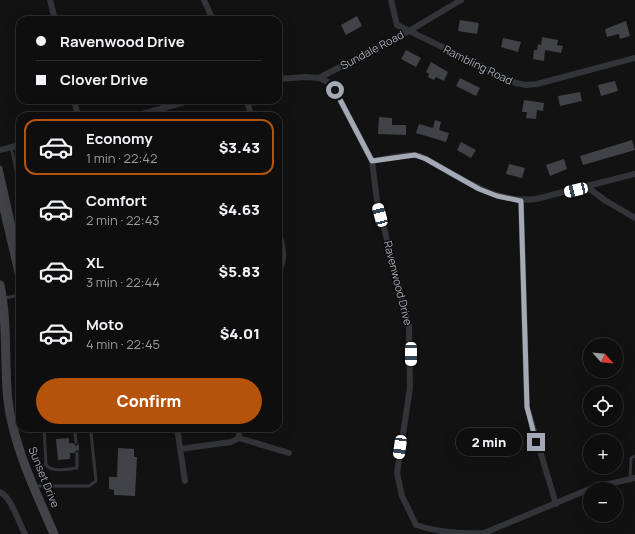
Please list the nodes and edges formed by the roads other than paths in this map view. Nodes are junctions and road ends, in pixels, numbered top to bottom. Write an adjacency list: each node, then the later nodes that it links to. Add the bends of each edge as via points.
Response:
1 (50, 0): 5 (street)
2 (204, 0): 6 (street)
3 (391, 0): 7 (street, Rambling Road, via 397,25)
4 (461, 0): 7 (street, Sundale Road)
5 (54, 16)
6 (211, 16)
7 (409, 31): 8 (street, Rambling Road, via 505,79 526,85 551,81); 9 (street, Sundale Road)
8 (635, 58)
9 (319, 78): 10 (street, Sundale Road); 16 (street, Ravenwood Drive, via 328,82 335,90)
10 (282, 79)
11 (180, 104): 12 (street)
12 (155, 112)
13 (16, 146): 14 (street)
14 (11, 147): 15 (street); 17 (lane)
15 (0, 150)
16 (372, 161): 20 (street, via 415,155 485,192); 45 (street, Ravenwood Drive, via 377,201 409,326 410,388 398,473 402,496 416,525 431,530 484,533)
17 (16, 170)
18 (635, 174): 19 (street)
19 (587, 187): 20 (street); 21 (street)
20 (521, 201): 45 (street, via 527,407)
21 (635, 218)
22 (282, 251): 23 (street)
23 (282, 264)
24 (0, 285): 26 (main road, Sunset Drive)
25 (16, 296): 26 (lane)
26 (2, 298): 27 (main road, Sunset Drive)
27 (4, 384): 28 (main road, Sunset Drive)
28 (16, 426)
29 (18, 432): 43 (main road, Sunset Drive, via 23,458)
30 (44, 432): 38 (lane, via 46,465 49,469 77,468)
31 (75, 432): 36 (lane)
32 (90, 432): 43 (lane, via 96,481 90,486)
33 (178, 432): 37 (street)
34 (239, 432): 35 (street)
35 (238, 438): 37 (street, via 230,442); 39 (street)
36 (76, 442)
37 (180, 449): 42 (street)
38 (76, 453)
39 (289, 453)
40 (635, 456): 41 (lane, via 631,458)
41 (633, 478): 45 (street, via 592,488)
42 (185, 481)
43 (34, 486): 47 (main road, Sunset Drive)
44 (0, 492): 46 (street, via 8,500)
45 (556, 504)
46 (25, 534)
47 (54, 534)

